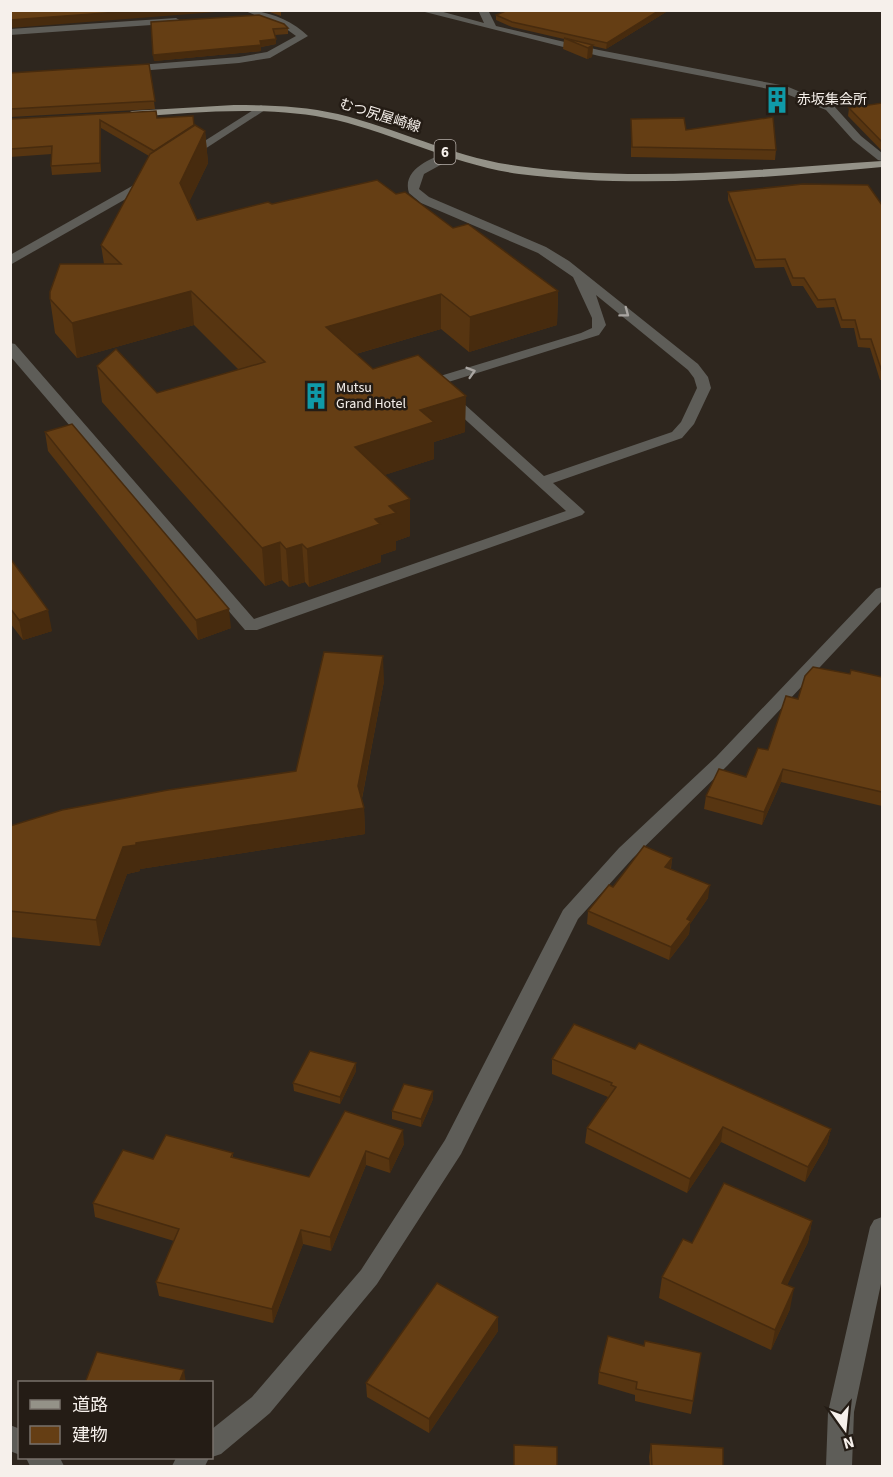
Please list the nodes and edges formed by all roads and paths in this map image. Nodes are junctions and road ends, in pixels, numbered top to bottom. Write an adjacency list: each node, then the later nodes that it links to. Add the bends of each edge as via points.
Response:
1 (422, 10): 5 (street)
2 (483, 10): 5 (street)
3 (244, 14): 7 (street, via 263,15 303,36 270,55)
4 (183, 21): 6 (street)
5 (492, 28): 11 (street, via 782,88 830,108)
6 (10, 32)
7 (112, 70)
8 (261, 108): 9 (main road, むつ尻屋崎線 / 6); 10 (main road, むつ尻屋崎線 / 6, via 344,119); 12 (street)
9 (117, 115)
10 (451, 155): 13 (main road, むつ尻屋崎線 / 6, via 517,170 616,176); 16 (street, via 419,171 413,190 425,200 542,250)
11 (882, 158)
12 (181, 160)
13 (882, 164)
14 (161, 172): 15 (street)
15 (10, 261)
16 (579, 276): 18 (street, one-way to 18, via 685,360 701,377 704,388 687,424 677,435); 18 (street, one-way to 16, via 432,383 598,329 597,310)
17 (10, 347): 18 (street, via 252,626 577,512)
18 (542, 482)
19 (882, 592): 21 (street, via 570,915 453,1147 369,1277 261,1406)
20 (882, 1227): 22 (street, via 841,1412)
21 (213, 1444)
22 (840, 1467)

